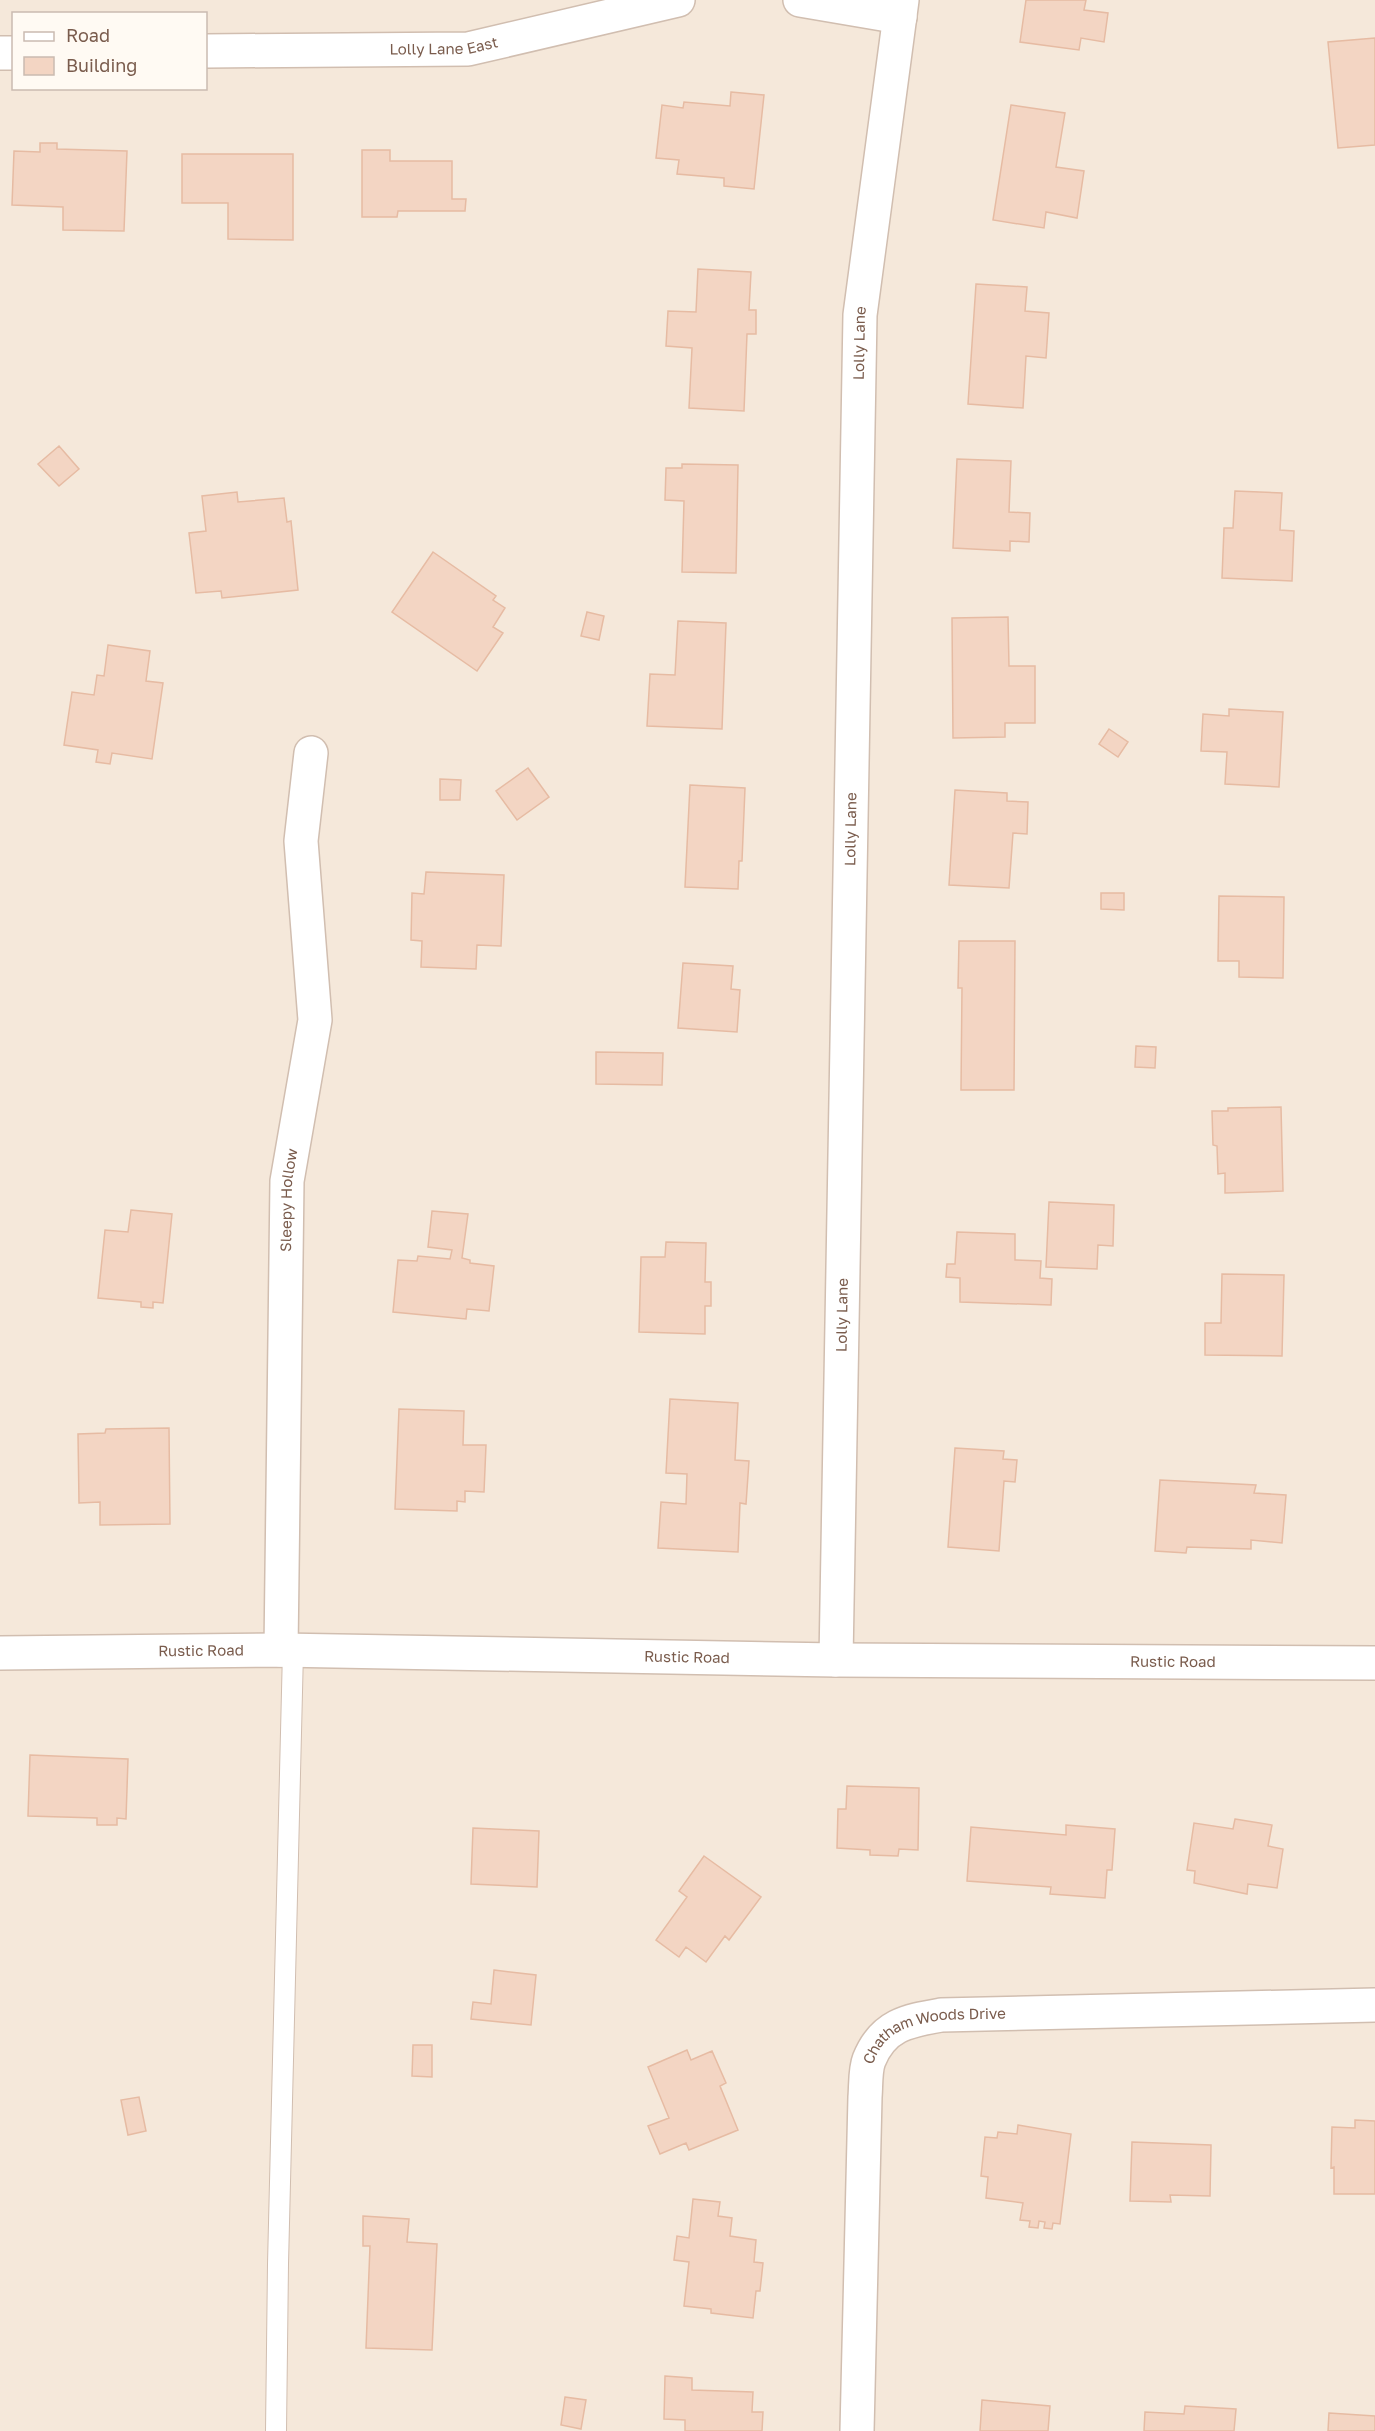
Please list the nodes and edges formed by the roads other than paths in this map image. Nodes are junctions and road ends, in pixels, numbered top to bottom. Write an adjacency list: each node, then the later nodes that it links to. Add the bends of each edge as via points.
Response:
1 (678, 0): 4 (street, Lolly Lane East, via 468,49)
2 (800, 0): 3 (street)
3 (901, 9): 8 (street, Lolly Lane, via 860,315)
4 (207, 51)
5 (311, 753): 6 (street, Sleepy Hollow, via 301,841 315,1020 287,1181)
6 (287, 1651): 7 (street, Rustic Road); 8 (street, Rustic Road); 11 (lane)
7 (0, 1653)
8 (836, 1660): 9 (street, Rustic Road)
9 (1375, 1663)
10 (1375, 2005): 12 (street, Chatham Woods Drive, via 940,2015 905,2022 885,2033 868,2061 865,2097)
11 (276, 2431)
12 (857, 2431)

